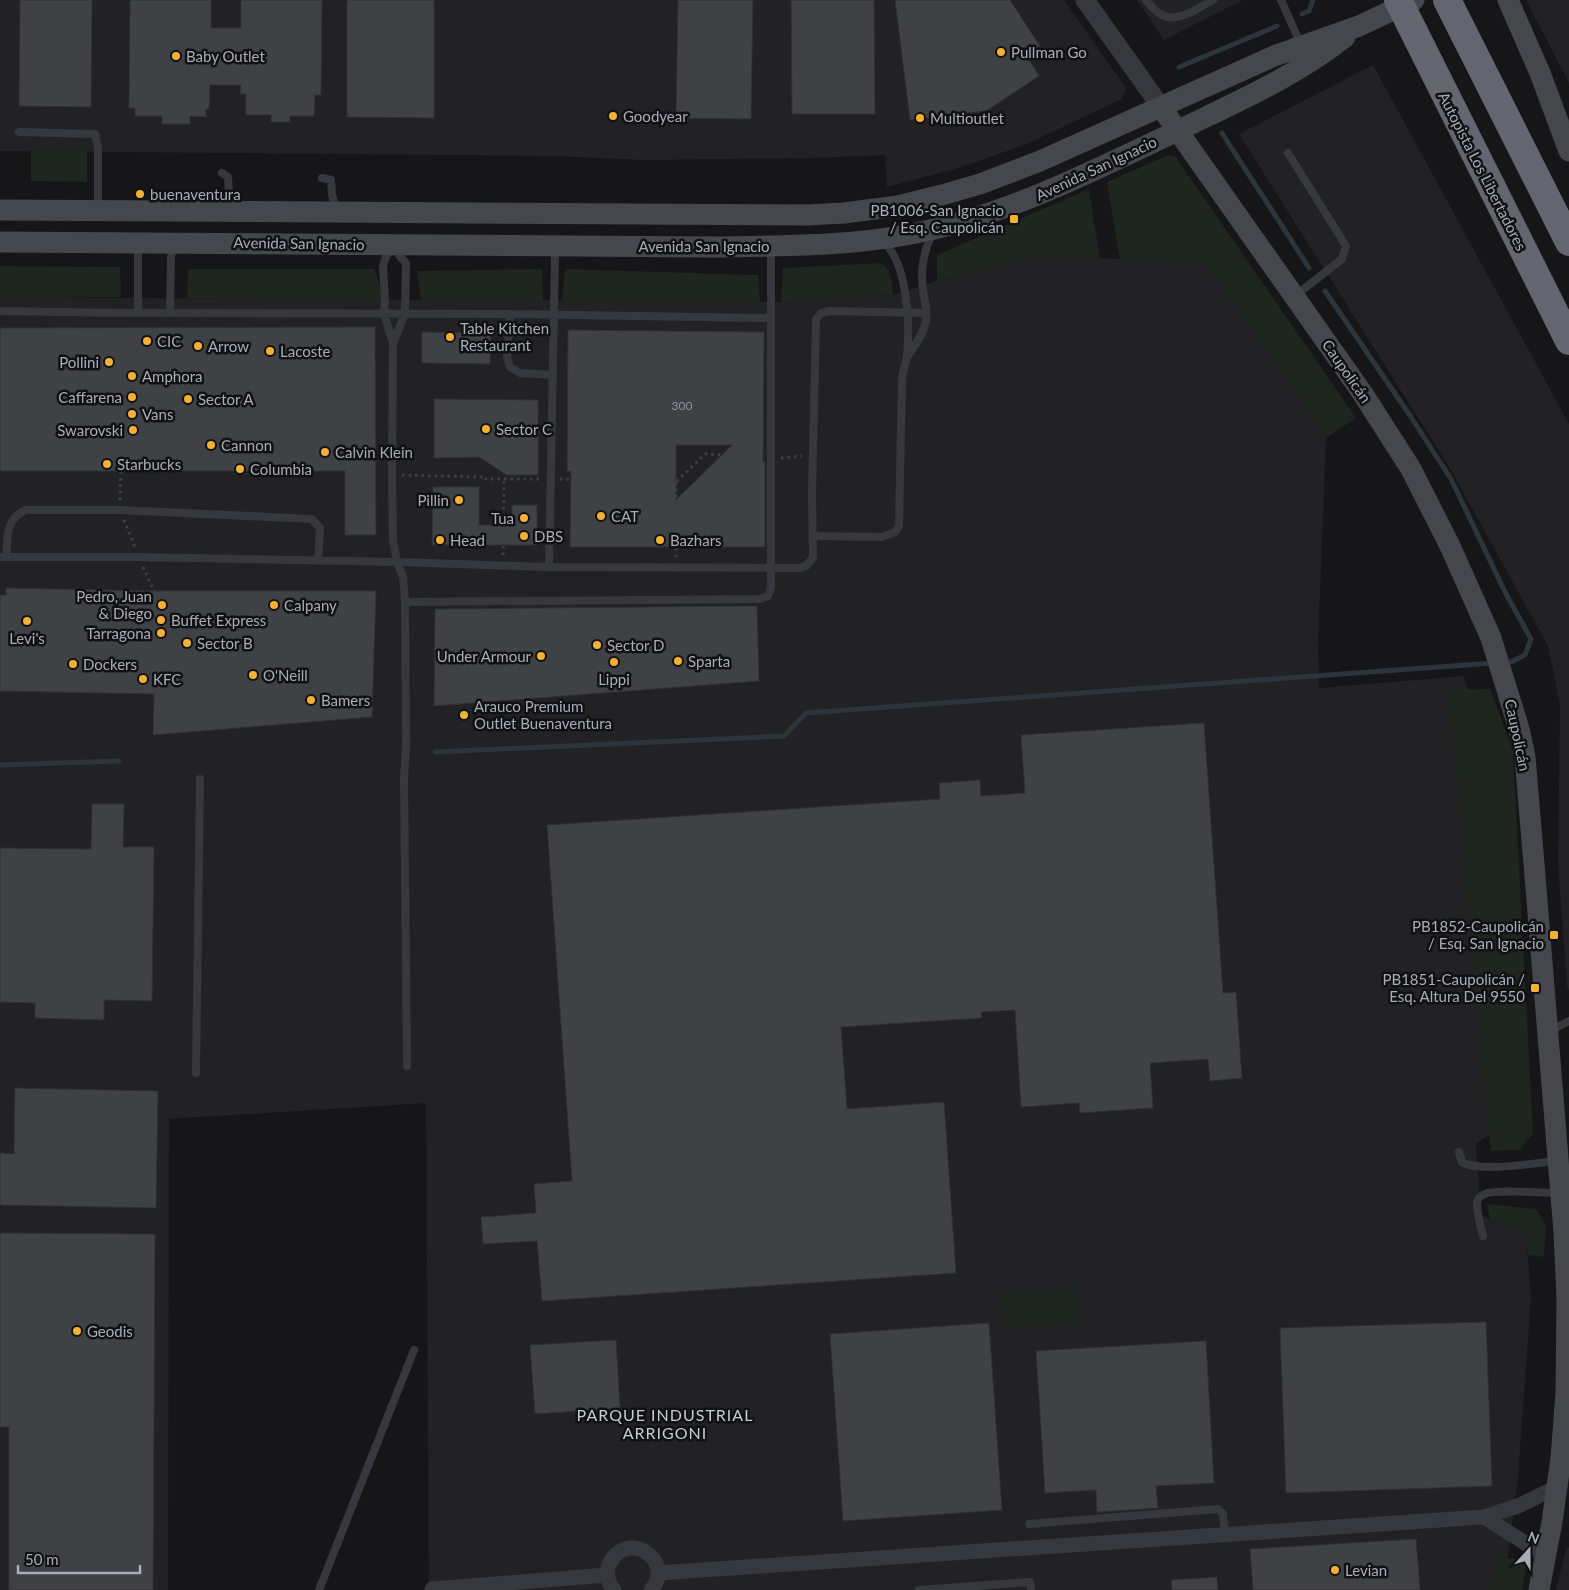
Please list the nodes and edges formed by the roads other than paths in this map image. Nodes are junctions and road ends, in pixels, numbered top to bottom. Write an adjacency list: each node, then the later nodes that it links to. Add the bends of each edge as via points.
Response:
1 (1085, 0): 11 (street, Caupolicán)
2 (1146, 0): 3 (lane, via 1160,15 1171,18 1185,16)
3 (1213, 0)
4 (1281, 0): 10 (lane)
5 (1398, 0): 8 (highway, Autopista Los Libertadores)
6 (1508, 0): 15 (main road)
7 (1449, 2): 33 (highway)
8 (1412, 12): 9 (main road, Avenida San Ignacio); 50 (highway, Autopista Los Libertadores)
9 (1358, 26): 10 (main road, Avenida San Ignacio); 12 (main road, Avenida San Ignacio, via 1292,73)
10 (1301, 45): 11 (main road, Avenida San Ignacio)
11 (1161, 107): 12 (main road, Caupolicán); 14 (main road, Avenida San Ignacio)
12 (1178, 130): 17 (main road, Avenida San Ignacio); 39 (main road, Caupolicán)
13 (19, 132): 22 (lane, via 95,134)
14 (1097, 136): 17 (main road, via 1110,144); 26 (main road, Avenida San Ignacio, via 980,184 898,206 807,215)
15 (1569, 151)
16 (1288, 153): 39 (lane, via 1346,246 1342,259)
17 (1112, 162): 27 (main road, Avenida San Ignacio, via 1000,210)
18 (222, 173): 23 (lane, via 228,177)
19 (322, 178): 24 (lane, via 331,180)
20 (0, 210): 21 (main road, Avenida San Ignacio)
21 (34, 210): 22 (main road, Avenida San Ignacio); 30 (main road, via 27,226)
22 (98, 211): 23 (main road, Avenida San Ignacio)
23 (230, 211): 24 (main road, Avenida San Ignacio)
24 (337, 212): 25 (main road, Avenida San Ignacio)
25 (611, 213): 26 (main road, Avenida San Ignacio); 36 (main road, via 619,221 621,232)
26 (708, 214): 38 (main road, via 703,232)
27 (935, 229): 28 (main road, Avenida San Ignacio); 44 (lane, via 922,259)
28 (879, 240): 37 (main road, Avenida San Ignacio); 43 (lane, via 894,254)
29 (0, 242): 30 (main road, Avenida San Ignacio)
30 (32, 242): 31 (main road, Avenida San Ignacio)
31 (136, 242): 32 (main road, Avenida San Ignacio); 42 (lane)
32 (174, 242): 34 (main road, Avenida San Ignacio); 41 (lane)
33 (1569, 242)
34 (395, 244): 35 (main road, Avenida San Ignacio); 45 (lane, via 383,266); 46 (lane, via 406,263)
35 (556, 245): 36 (main road, Avenida San Ignacio); 48 (lane)
36 (611, 246): 38 (main road, Avenida San Ignacio)
37 (771, 246): 38 (main road, Avenida San Ignacio); 49 (lane)
38 (708, 247)
39 (1295, 296): 63 (main road, Caupolicán, via 1411,469 1491,638 1518,723 1525,757)
40 (0, 311): 42 (lane)
41 (170, 312): 42 (lane); 45 (lane)
42 (138, 313)
43 (908, 313): 44 (lane); 52 (lane); 54 (lane, via 829,311 816,319)
44 (926, 313): 52 (lane, via 922,333)
45 (384, 314): 46 (lane); 51 (lane)
46 (405, 314): 47 (lane); 51 (lane)
47 (510, 314): 48 (lane); 53 (lane, via 507,357 510,367 520,373)
48 (554, 315): 49 (lane); 53 (lane)
49 (770, 318): 59 (lane)
50 (1569, 341)
51 (394, 343): 57 (lane, via 392,475 393,540)
52 (907, 358): 54 (lane, via 902,378 900,526 895,532 882,537)
53 (553, 375): 58 (lane)
54 (813, 536): 59 (lane, via 813,558 806,566)
55 (3, 557): 56 (lane); 56 (lane, via 9,526 16,514 26,510 120,510 312,519 320,528)
56 (318, 561): 57 (lane)
57 (397, 562): 58 (lane); 60 (lane)
58 (549, 567): 59 (lane)
59 (771, 567): 60 (lane, via 770,592 760,599)
60 (406, 602): 64 (lane)
61 (200, 779): 65 (lane)
62 (1569, 1020): 63 (lane)
63 (1548, 1032): 67 (main road, Caupolicán)
64 (407, 1066)
65 (196, 1073)
66 (1459, 1152): 67 (lane, via 1462,1162 1471,1166)
67 (1558, 1160): 68 (main road, Caupolicán)
68 (1560, 1193): 69 (main road, Caupolicán); 70 (lane, via 1484,1194 1477,1202)
69 (1566, 1231): 72 (main road, Caupolicán, via 1567,1357)
70 (1483, 1236)
71 (414, 1350): 80 (lane)
72 (1558, 1487): 73 (street, via 1518,1506); 76 (main road, Caupolicán)
73 (1484, 1517): 75 (street); 76 (street)
74 (1029, 1524): 75 (lane, via 1218,1509 1224,1514)
75 (1225, 1535): 77 (street)
76 (1546, 1556): 85 (main road, Caupolicán)
77 (658, 1573): 78 (street, via 652,1556 632,1547 621,1550 612,1558); 82 (street)
78 (607, 1575): 79 (street); 81 (street)
79 (432, 1589)
80 (319, 1590)
81 (614, 1590)
82 (651, 1590)
83 (918, 1590): 84 (lane, via 1030,1582)
84 (1031, 1590)
85 (1539, 1590)

